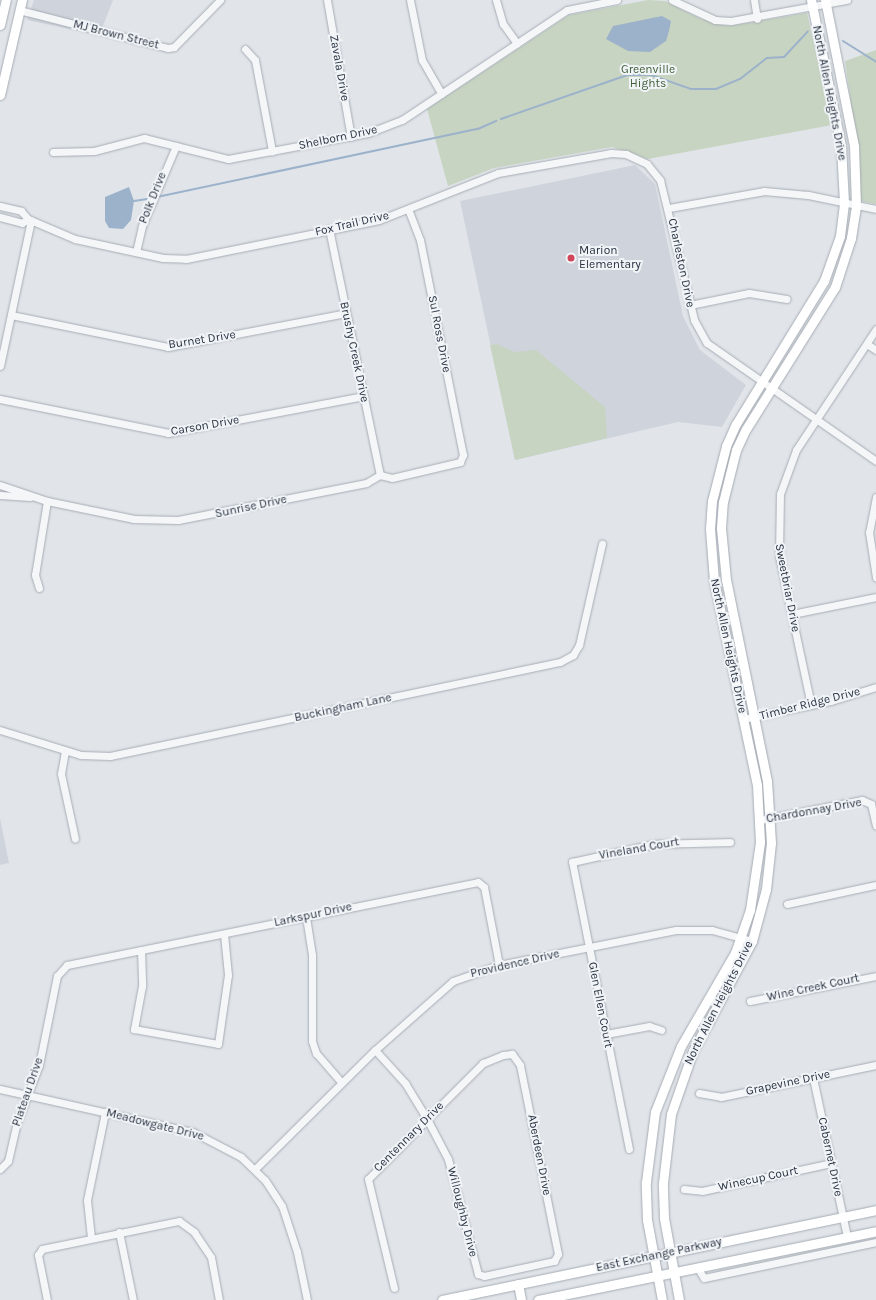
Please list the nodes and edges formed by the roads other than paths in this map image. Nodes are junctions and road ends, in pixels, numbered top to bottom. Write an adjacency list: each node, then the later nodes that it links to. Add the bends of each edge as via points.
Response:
1 (22, 0): 13 (main road)
2 (220, 0): 13 (street, MJ Brown Street, via 174,47 168,48)
3 (327, 0): 20 (street, Zavala Drive)
4 (410, 0): 18 (street, via 422,60)
5 (496, 0): 16 (street, via 503,24)
6 (617, 0): 16 (street, Shelborn Drive, via 567,10)
7 (672, 0): 14 (street, via 715,20)
8 (754, 0): 14 (street)
9 (847, 0): 10 (street)
10 (826, 2): 12 (street); 26 (main road, North Allen Heights Drive, via 854,146)
11 (5, 3): 13 (main road); 15 (main road)
12 (812, 4): 14 (street); 24 (main road, North Allen Heights Drive, via 841,146)
13 (19, 10): 19 (main road)
14 (757, 19)
15 (0, 25)
16 (517, 42): 18 (street, Shelborn Drive)
17 (245, 48): 22 (street, via 255,60)
18 (442, 94): 20 (street, Shelborn Drive, via 398,122)
19 (0, 95)
20 (351, 137): 22 (street, Shelborn Drive)
21 (176, 146): 22 (street, Shelborn Drive, via 228,159); 23 (street, Shelborn Drive, via 144,138 94,151); 33 (street, Polk Drive, via 148,211)
22 (272, 151)
23 (53, 152)
24 (844, 203): 26 (street, Charleston Drive); 27 (street, Charleston Drive, via 808,194 764,191); 42 (main road, North Allen Heights Drive, via 840,236 824,282)
25 (0, 206): 31 (street, Fox Trail Drive, via 21,211)
26 (856, 206): 28 (street, Charleston Drive); 43 (main road, North Allen Heights Drive, via 852,238 835,287)
27 (669, 208): 29 (street, Fox Trail Drive, via 660,180 647,164 626,154 611,153 498,173); 35 (street, Charleston Drive)
28 (876, 208)
29 (408, 209): 32 (street, Fox Trail Drive, via 379,220); 47 (street, Sul Ross Drive, via 420,240)
30 (0, 217): 31 (street, Fox Trail Drive, via 22,223)
31 (30, 219): 33 (street, Fox Trail Drive, via 74,239); 37 (street)
32 (329, 229): 33 (street, Fox Trail Drive, via 186,259); 36 (street, Brushy Creek Drive)
33 (136, 252)
34 (787, 299): 35 (street, via 749,294)
35 (690, 304): 42 (street, Charleston Drive, via 707,343)
36 (346, 313): 37 (street, Burnet Drive, via 168,347); 44 (street, Brushy Creek Drive)
37 (11, 316): 41 (street)
38 (876, 329): 39 (street, Sweetbriar Drive)
39 (867, 344): 40 (street); 46 (street, Sweetbriar Drive)
40 (876, 350)
41 (0, 366)
42 (760, 383): 43 (street, Charleston Drive); 63 (main road, North Allen Heights Drive, via 726,446 717,475 710,529 714,581)
43 (770, 390): 46 (street, Charleston Drive); 62 (main road, North Allen Heights Drive, via 736,450 728,477 721,528 726,580)
44 (363, 396): 45 (street, Carson Drive, via 168,433); 49 (street, Brushy Creek Drive)
45 (0, 400)
46 (816, 420): 48 (street, Charleston Drive); 59 (street, Sweetbriar Drive, via 787,471 777,516 779,556)
47 (462, 460): 49 (street, Sunrise Drive, via 392,478)
48 (876, 461)
49 (380, 475): 54 (street, Sunrise Drive, via 366,483 178,520 134,520)
50 (0, 485): 52 (street, Sunrise Drive)
51 (0, 495): 52 (street, Sunrise Drive)
52 (36, 497): 54 (street, Sunrise Drive)
53 (876, 497): 56 (street, via 869,532)
54 (47, 501): 57 (street, via 35,575)
55 (602, 544): 65 (street, Buckingham Lane, via 579,645 573,655 560,662 110,756 89,757)
56 (876, 577)
57 (39, 588)
58 (876, 597): 59 (street)
59 (792, 614): 61 (street, Sweetbriar Drive)
60 (876, 687): 61 (street, Timber Ridge Drive)
61 (811, 705): 62 (street, Timber Ridge Drive)
62 (754, 717): 63 (street, Timber Ridge Drive); 66 (main road, North Allen Heights Drive)
63 (743, 719): 67 (main road, North Allen Heights Drive)
64 (0, 730): 65 (street, Buckingham Lane)
65 (65, 751): 69 (street, via 61,774)
66 (771, 818): 67 (street, Chardonnay Drive); 68 (street, Chardonnay Drive, via 869,801); 77 (main road, North Allen Heights Drive, via 766,889)
67 (760, 820): 76 (main road, North Allen Heights Drive, via 755,887)
68 (876, 825)
69 (75, 839)
70 (730, 842): 71 (street, Vineland Court, via 666,843)
71 (572, 862): 78 (street, Glen Ellen Court)
72 (876, 884): 73 (street)
73 (787, 904)
74 (306, 917): 75 (street, Larkspur Drive); 80 (street, Larkspur Drive, via 480,882 484,887); 90 (street, via 313,962 309,1023 312,1041 316,1053)
75 (224, 934): 79 (street, Larkspur Drive); 79 (street, via 228,976 218,1044 134,1029 142,986)
76 (742, 936): 77 (street, Providence Drive); 78 (street, Providence Drive, via 691,929); 109 (main road, North Allen Heights Drive, via 724,976 681,1046 655,1112 646,1182)
77 (752, 941): 108 (main road, North Allen Heights Drive, via 693,1051 671,1114 663,1182)
78 (589, 947): 80 (street, Providence Drive); 85 (street, Glen Ellen Court)
79 (141, 950): 81 (street, Larkspur Drive)
80 (499, 965): 86 (street, Providence Drive, via 453,981)
81 (61, 969): 93 (street, Plateau Drive, via 39,1065)
82 (876, 976): 83 (street, Wine Creek Court)
83 (750, 1001)
84 (661, 1030): 85 (street, via 649,1026)
85 (606, 1034): 96 (street, Glen Ellen Court)
86 (375, 1050): 90 (street, Providence Drive); 95 (street, Willoughby Drive, via 405,1083)
87 (512, 1054): 95 (street, Centennary Drive, via 483,1064); 112 (street, Aberdeen Drive, via 520,1065 557,1258)
88 (876, 1065): 89 (street, Grapevine Drive)
89 (814, 1078): 92 (street, Grapevine Drive, via 721,1097); 97 (street, Cabernet Drive)
90 (341, 1082): 99 (street, Providence Drive)
91 (0, 1089): 93 (street, Meadowgate Drive)
92 (699, 1093)
93 (27, 1095): 94 (street, Meadowgate Drive); 98 (street, Plateau Drive)
94 (105, 1112): 99 (street, Meadowgate Drive, via 210,1138); 106 (street, via 87,1200)
95 (428, 1119): 112 (street, Willoughby Drive, via 448,1159); 115 (street, Centennary Drive, via 368,1178)
96 (629, 1149)
97 (831, 1163): 100 (street, Winecup Court, via 702,1191); 102 (street, Cabernet Drive)
98 (2, 1168)
99 (255, 1169): 120 (street, Meadowgate Drive, via 274,1193 288,1220)
100 (684, 1189)
101 (876, 1210): 102 (main road, East Exchange Parkway)
102 (842, 1217): 105 (street, Cabernet Drive); 108 (main road, East Exchange Parkway)
103 (876, 1231): 105 (main road, East Exchange Parkway)
104 (119, 1232): 106 (street); 118 (street); 119 (street, via 173,1221 185,1224 211,1257)
105 (846, 1237): 110 (main road, East Exchange Parkway)
106 (91, 1238): 117 (street, via 39,1252)
107 (876, 1242): 110 (street, East Exchange Parkway, via 704,1278)
108 (670, 1253): 109 (main road, East Exchange Parkway); 111 (main road, North Allen Heights Drive)
109 (654, 1256): 113 (main road, North Allen Heights Drive); 114 (main road, East Exchange Parkway)
110 (697, 1267): 111 (main road, East Exchange Parkway)
111 (673, 1272): 113 (main road, East Exchange Parkway); 125 (main road, North Allen Heights Drive)
112 (480, 1275)
113 (657, 1276): 123 (main road, East Exchange Parkway); 124 (main road, North Allen Heights Drive)
114 (518, 1284): 116 (main road, East Exchange Parkway); 122 (main road)
115 (394, 1288)
116 (484, 1296): 121 (main road, East Exchange Parkway)
117 (47, 1300)
118 (133, 1300)
119 (219, 1300)
120 (307, 1300)
121 (442, 1300)
122 (521, 1300)
123 (538, 1300)
124 (662, 1300)
125 (679, 1300)

